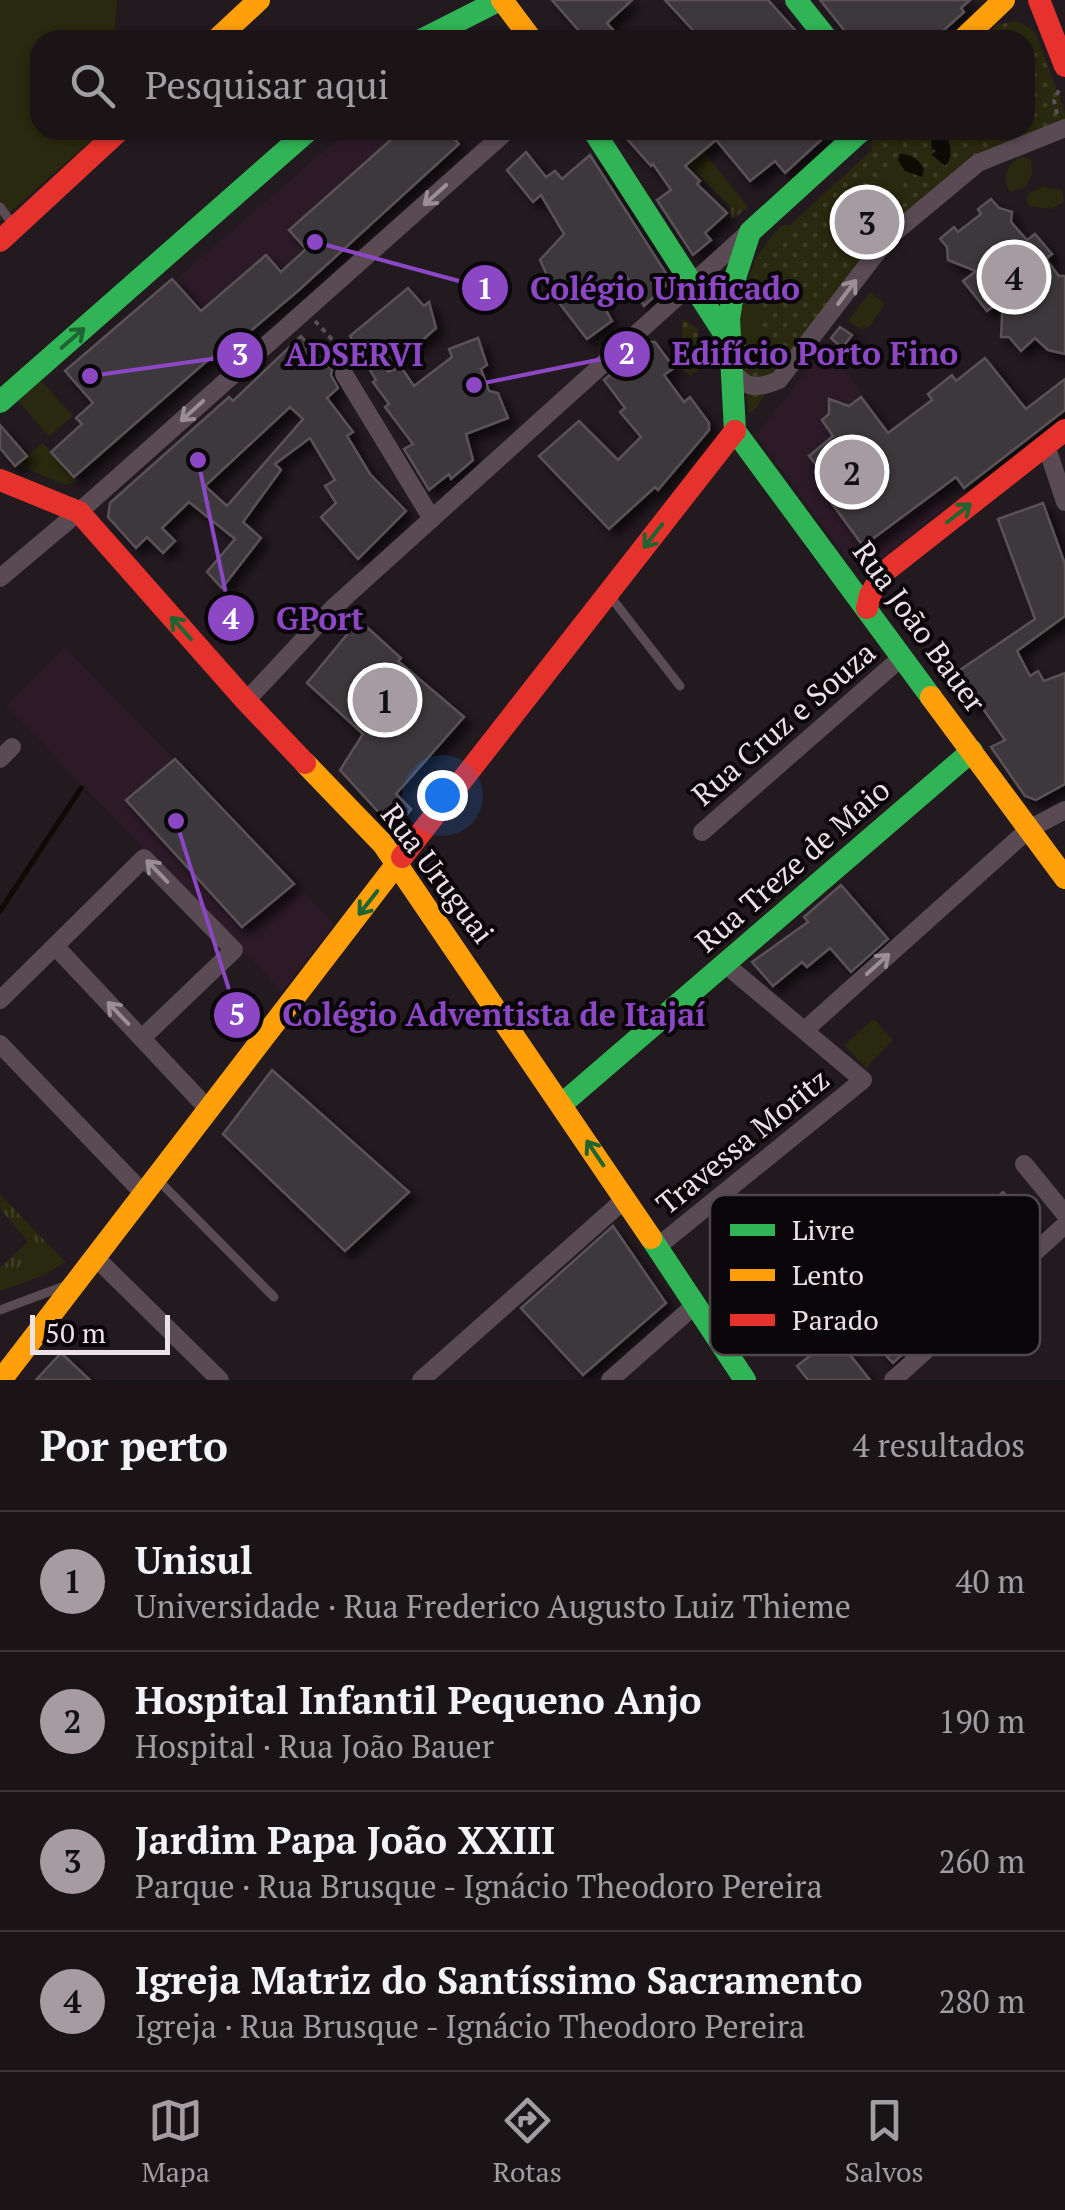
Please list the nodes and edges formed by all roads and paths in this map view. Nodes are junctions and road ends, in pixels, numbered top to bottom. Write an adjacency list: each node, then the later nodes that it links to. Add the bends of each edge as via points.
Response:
1 (259, 0): 6 (main road)
2 (501, 0): 7 (main road); 8 (main road)
3 (796, 0): 9 (main road)
4 (1004, 0): 10 (main road)
5 (1038, 0): 11 (main road)
6 (227, 30)
7 (441, 30)
8 (524, 30)
9 (820, 30)
10 (972, 30)
11 (1065, 63)
12 (1065, 128): 24 (street, one-way to 12, via 754,388 779,380 888,238 978,163)
13 (109, 140): 20 (main road)
14 (298, 140): 26 (main road, one-way to 14)
15 (497, 140): 22 (street, one-way to 22)
16 (600, 140): 21 (main road)
17 (851, 140): 19 (main road)
18 (0, 208): 20 (lane)
19 (750, 232): 21 (street); 23 (main road, via 732,297)
20 (8, 234)
21 (692, 284): 23 (main road); 33 (street)
22 (305, 310): 25 (path, via 342,349); 32 (street, one-way to 32)
23 (729, 342): 24 (main road)
24 (732, 370): 28 (main road)
25 (344, 374): 33 (street)
26 (0, 402)
27 (1065, 430): 29 (main road)
28 (735, 431): 35 (main road, Rua João Bauer); 37 (main road, one-way to 37)
29 (1046, 445): 31 (street); 34 (main road, one-way to 29)
30 (0, 480): 32 (main road, Rua Uruguai)
31 (1065, 502)
32 (79, 512): 36 (street); 41 (main road, Rua Uruguai, one-way to 32)
33 (432, 519): 41 (street, via 333,608)
34 (882, 573): 35 (main road); 38 (main road)
35 (843, 574): 38 (main road, Rua João Bauer)
36 (0, 578)
37 (608, 594): 40 (lane); 46 (main road)
38 (868, 608): 39 (main road, Rua João Bauer)
39 (902, 657): 42 (main road, Rua João Bauer); 45 (street, Rua Cruz e Souza)
40 (680, 686)
41 (246, 701): 46 (main road, Rua Uruguai)
42 (972, 752): 44 (main road, Rua João Bauer); 49 (main road, Rua Treze de Maio)
43 (1065, 810): 44 (street)
44 (1029, 829): 47 (main road, Rua João Bauer); 51 (street, one-way to 44)
45 (702, 832)
46 (399, 864): 54 (main road, Rua Uruguai); 55 (main road, one-way to 55)
47 (1065, 878)
48 (55, 946): 50 (street); 52 (street, one-way to 48); 52 (street, one-way to 48, via 234,950 144,858)
49 (725, 964): 51 (street); 54 (main road, Rua Treze de Maio)
50 (0, 1000)
51 (806, 1029): 58 (street, Travessa Moritz, via 863,1080)
52 (142, 1038): 55 (street)
53 (0, 1044): 57 (street)
54 (562, 1104): 59 (main road, Rua Uruguai, one-way to 54)
55 (208, 1110): 57 (main road)
56 (1024, 1164): 61 (street)
57 (150, 1186): 65 (main road); 67 (lane)
58 (720, 1195)
59 (625, 1199): 63 (main road, Rua Uruguai); 75 (street)
60 (710, 1203): 63 (street, Travessa Moritz)
61 (1065, 1214)
62 (1065, 1226): 64 (street)
63 (657, 1246): 68 (main road, Rua Uruguai)
64 (1040, 1249)
65 (95, 1257): 66 (main road); 74 (street)
66 (75, 1283): 69 (lane); 73 (main road)
67 (274, 1297)
68 (695, 1305): 70 (main road, Rua Uruguai); 76 (street)
69 (0, 1310)
70 (710, 1328)
71 (728, 1355): 77 (main road, Rua Uruguai)
72 (922, 1355): 78 (street)
73 (1, 1380)
74 (220, 1380)
75 (421, 1380)
76 (610, 1380)
77 (745, 1380)
78 (894, 1380)

